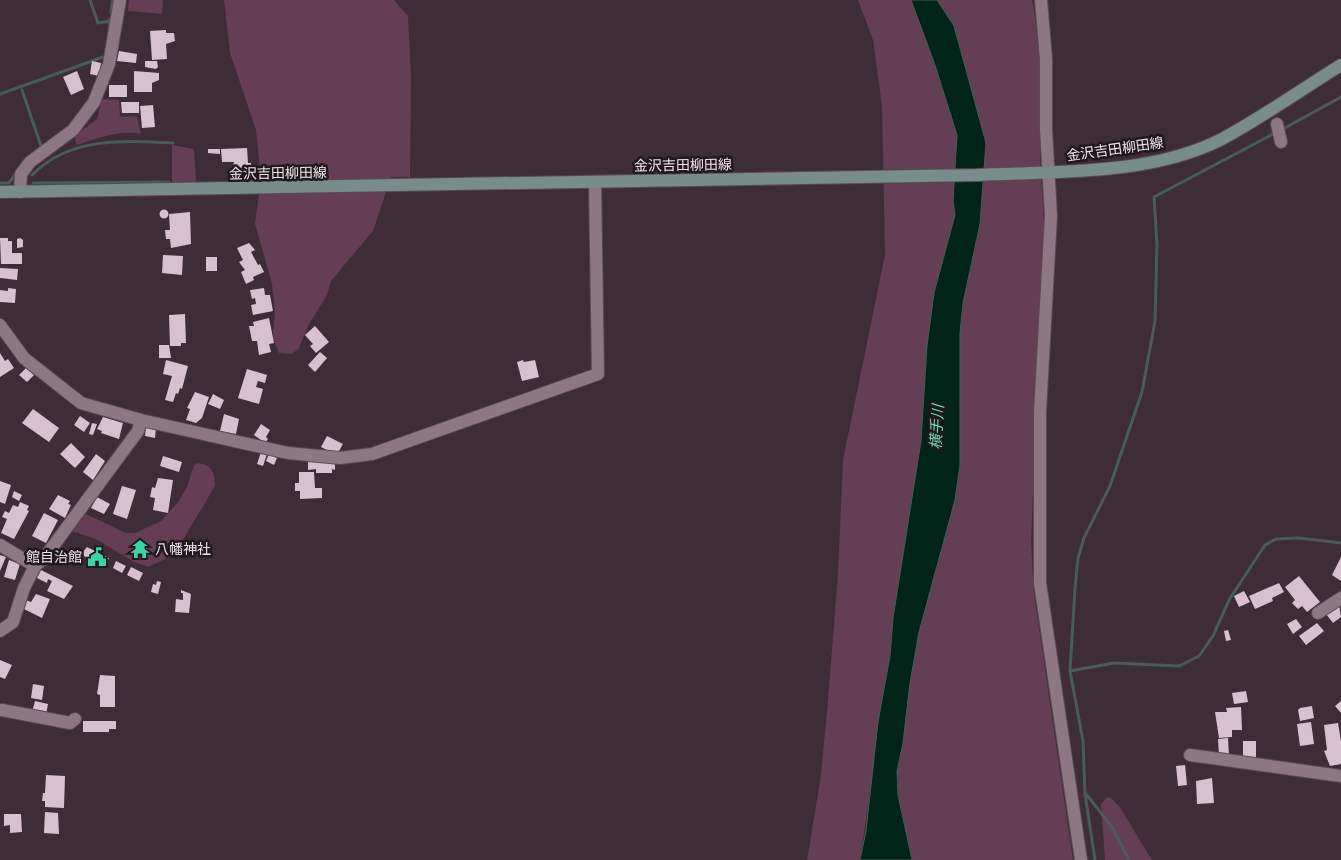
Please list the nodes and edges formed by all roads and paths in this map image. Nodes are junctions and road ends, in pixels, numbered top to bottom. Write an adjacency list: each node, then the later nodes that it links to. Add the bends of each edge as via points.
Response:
1 (120, 0): 9 (street, via 109,64 94,102 73,130 30,162 21,174)
2 (1041, 0): 6 (street)
3 (1341, 65): 6 (main road, 金沢吉田柳田線, via 1221,139 1163,160 1085,171)
4 (1277, 124): 5 (street)
5 (1280, 142)
6 (1049, 172): 7 (main road, 金沢吉田柳田線); 21 (street, via 1051,216 1040,412 1040,583)
7 (595, 182): 9 (main road, 金沢吉田柳田線); 11 (street, via 598,374 372,454 340,458 288,454)
8 (0, 192): 9 (main road, 金沢吉田柳田線)
9 (20, 192)
10 (0, 325): 11 (street, via 24,358 81,403)
11 (141, 420): 13 (street, via 138,431)
12 (0, 544): 13 (street)
13 (35, 566): 16 (street, via 13,622)
14 (1341, 598): 15 (street)
15 (1318, 613)
16 (0, 631)
17 (1, 712): 18 (street, via 70,723)
18 (75, 719)
19 (1190, 755): 20 (street)
20 (1341, 776)
21 (1081, 860)

